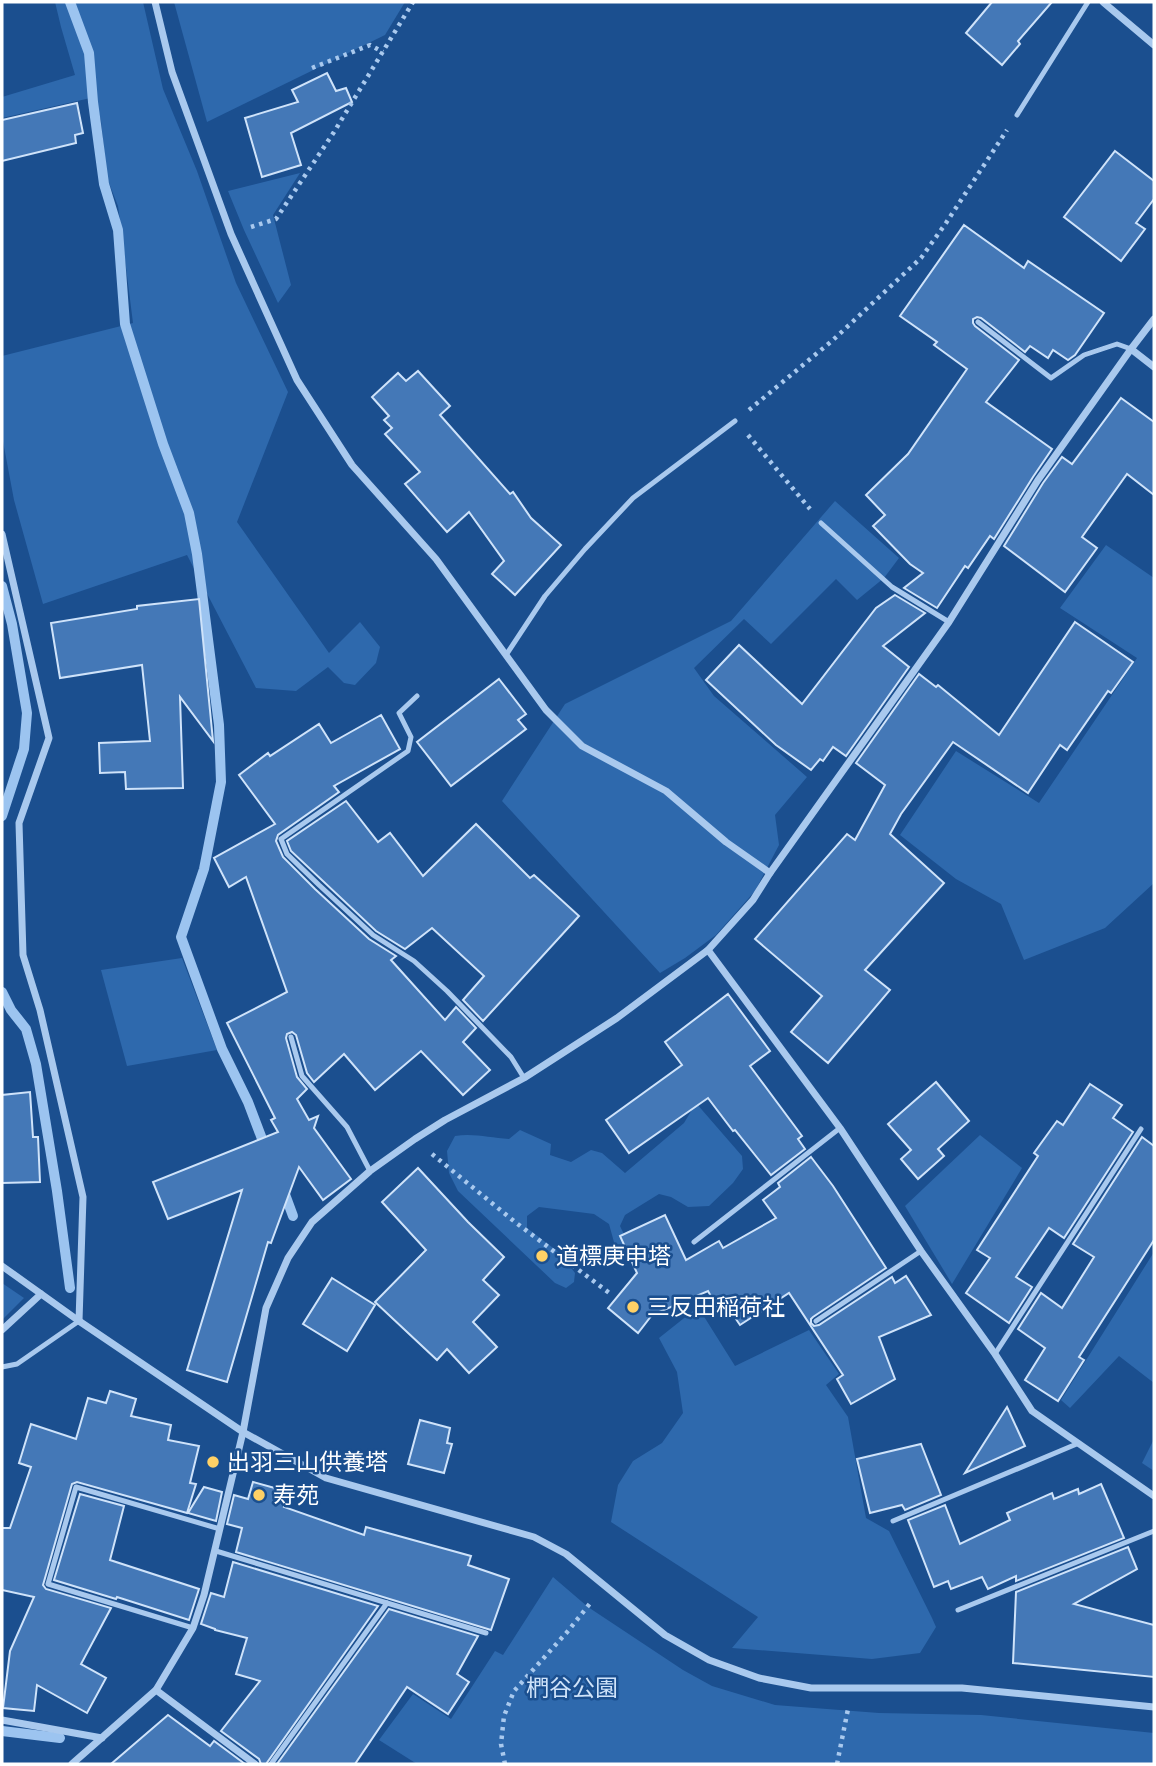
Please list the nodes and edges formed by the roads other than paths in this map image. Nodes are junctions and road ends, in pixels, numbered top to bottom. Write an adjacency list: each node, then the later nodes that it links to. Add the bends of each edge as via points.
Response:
1 (155, 2): 14 (street, via 172,72 231,234 297,380 352,465 436,559)
2 (1088, 2): 5 (lane)
3 (1103, 2): 4 (street)
4 (1154, 44)
5 (1017, 115)
6 (1154, 319): 8 (street)
7 (978, 322): 8 (lane, via 1051,378 1084,355 1117,344)
8 (1131, 349): 9 (street); 13 (street, via 1038,480)
9 (1154, 367)
10 (735, 421): 14 (lane, via 634,498 545,596)
11 (821, 523): 13 (lane, via 892,587)
12 (2, 534): 27 (street, via 49,738 19,823 23,955 82,1196)
13 (948, 622): 16 (street)
14 (506, 655): 16 (street, via 546,710 582,746 666,791)
15 (417, 696): 19 (lane, via 399,713 411,737 408,751 281,839 286,854 328,894 447,991 511,1057)
16 (770, 873): 17 (street, via 753,900)
17 (708, 950): 19 (street, via 617,1018); 20 (street)
18 (292, 1037): 22 (lane, via 302,1076 347,1127)
19 (524, 1078): 22 (street, via 445,1120)
20 (840, 1128): 23 (lane); 24 (street)
21 (1141, 1129): 30 (lane)
22 (370, 1171): 32 (street, via 312,1222 288,1258 266,1308)
23 (694, 1242)
24 (921, 1251): 28 (lane); 30 (street)
25 (2, 1266): 26 (street)
26 (41, 1294): 27 (street); 29 (street)
27 (79, 1321): 31 (lane, via 17,1364); 32 (street)
28 (816, 1321)
29 (2, 1330)
30 (995, 1354): 33 (street, via 1032,1411)
31 (2, 1367)
32 (243, 1432): 36 (street); 44 (street, via 326,1478 534,1537 566,1554 665,1636 709,1660 759,1678 811,1688 962,1688)
33 (1079, 1443): 34 (street); 35 (lane)
34 (1154, 1496)
35 (893, 1521)
36 (220, 1529): 38 (street); 41 (lane, via 76,1488 48,1584)
37 (1154, 1531): 40 (lane)
38 (216, 1551): 39 (lane); 41 (street)
39 (387, 1603): 42 (lane); 49 (lane)
40 (958, 1610)
41 (192, 1628): 43 (street)
42 (486, 1633)
43 (156, 1690): 46 (street); 48 (street)
44 (1154, 1707)
45 (2, 1720): 46 (street)
46 (102, 1738): 47 (street)
47 (72, 1764)
48 (255, 1764)
49 (271, 1764)

